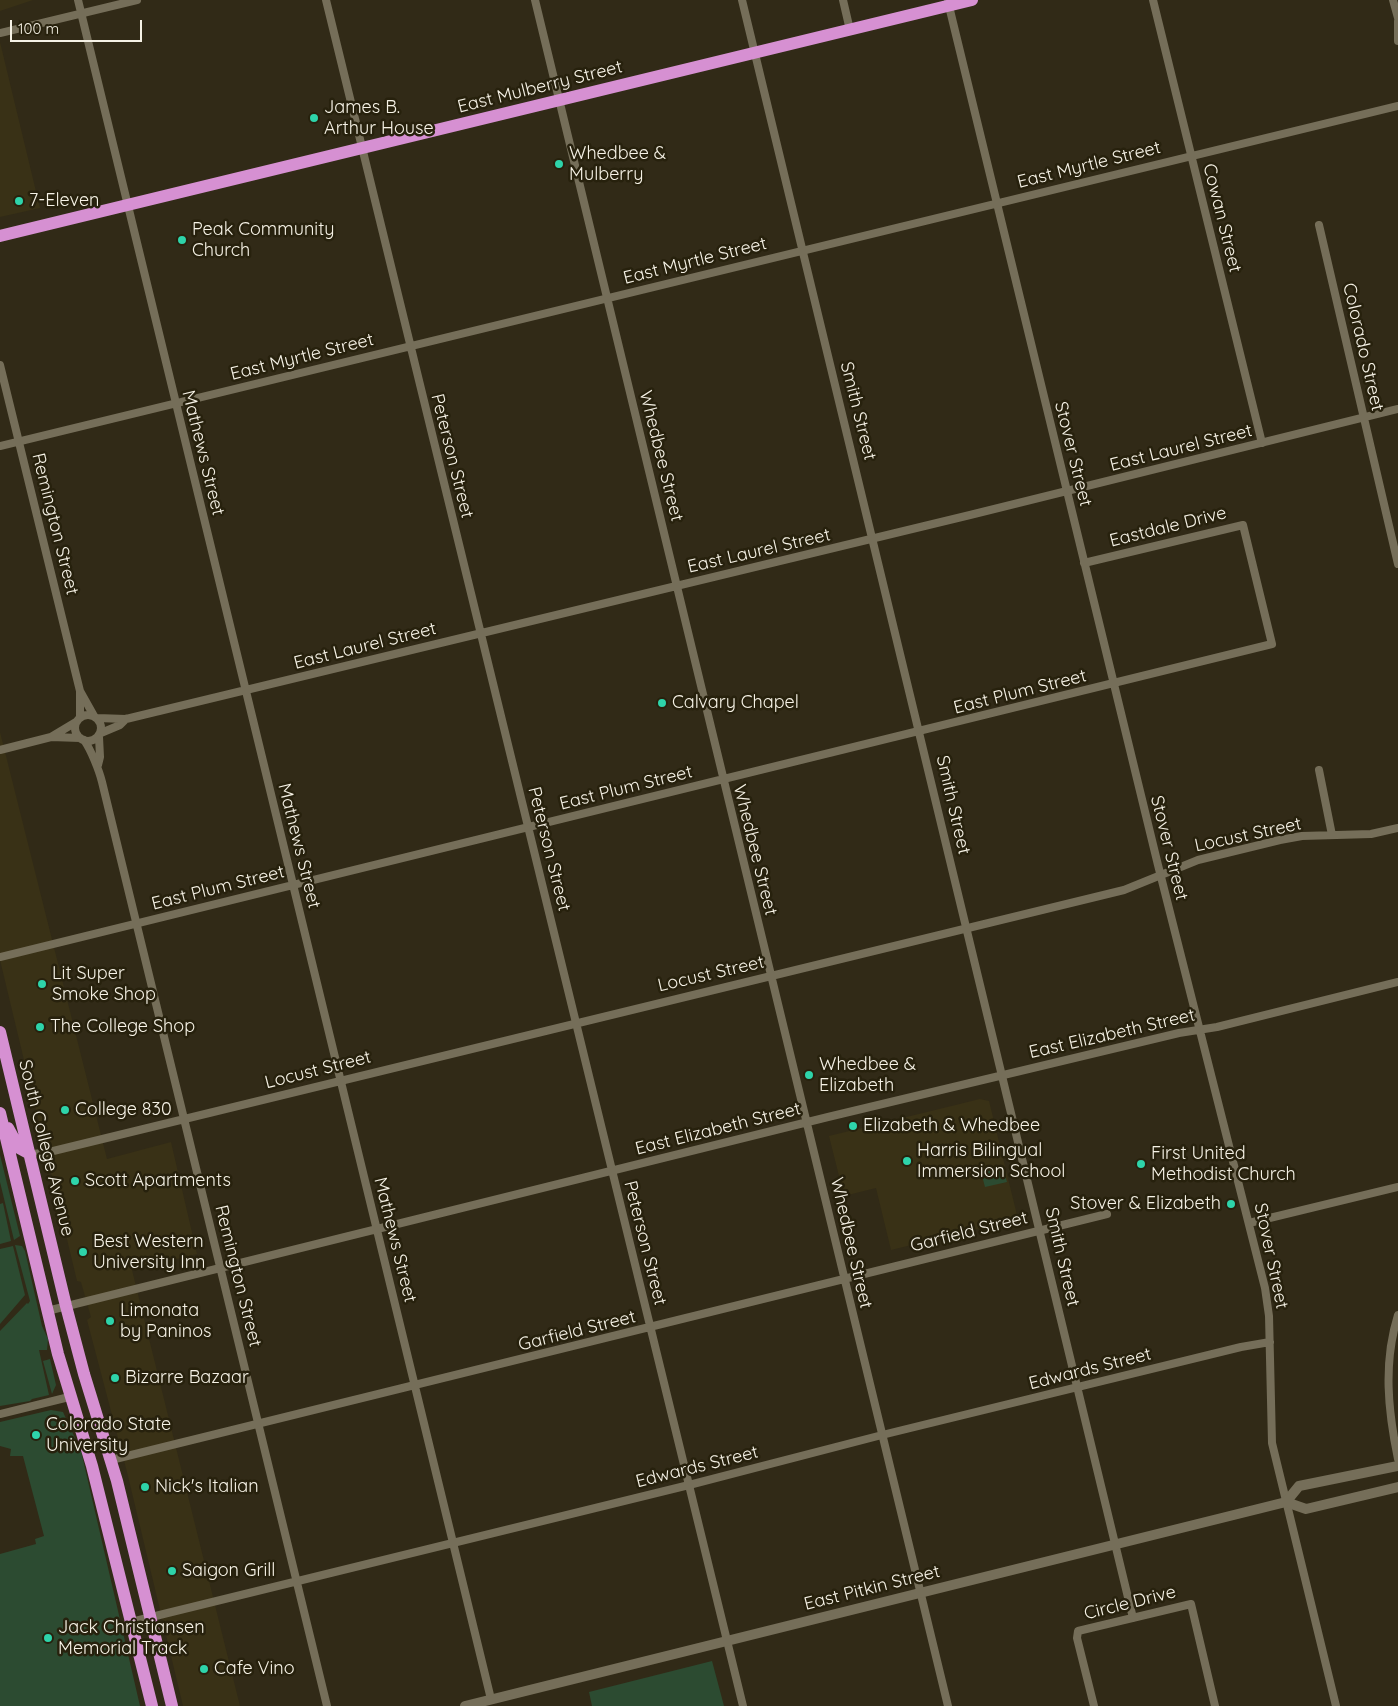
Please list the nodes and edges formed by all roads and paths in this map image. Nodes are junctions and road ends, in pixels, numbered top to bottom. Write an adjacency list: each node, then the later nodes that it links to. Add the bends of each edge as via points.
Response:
1 (78, 0): 11 (street, Mathews Street)
2 (137, 0): 11 (street)
3 (326, 0): 19 (street, Peterson Street)
4 (535, 0): 17 (street, Whedbee Street)
5 (742, 0): 16 (street, Smith Street)
6 (843, 0): 13 (street)
7 (972, 0): 10 (highway, East Mulberry Street)
8 (1153, 0): 20 (street, Cowan Street)
9 (1393, 0): 12 (street)
10 (948, 3): 13 (highway, East Mulberry Street); 21 (street, Stover Street)
11 (82, 14): 14 (street); 22 (street, Mathews Street)
12 (1398, 19): 15 (street)
13 (850, 30): 16 (highway, East Mulberry Street)
14 (0, 33)
15 (1398, 41)
16 (754, 53): 17 (highway, East Mulberry Street); 25 (street, Smith Street)
17 (559, 100): 19 (highway, East Mulberry Street); 26 (street, Whedbee Street)
18 (1398, 106): 20 (street, East Myrtle Street)
19 (362, 148): 22 (highway, East Mulberry Street); 27 (street, Peterson Street)
20 (1191, 156): 21 (street, East Myrtle Street); 33 (street, Cowan Street)
21 (997, 203): 25 (street, East Myrtle Street); 35 (street, Stover Street)
22 (127, 205): 24 (highway, East Mulberry Street); 29 (street, Mathews Street)
23 (1319, 225): 31 (street, Colorado Street)
24 (0, 236)
25 (803, 250): 26 (street, East Myrtle Street); 36 (street, Smith Street)
26 (608, 298): 27 (street, East Myrtle Street); 39 (street, Whedbee Street)
27 (410, 346): 29 (street, East Myrtle Street); 40 (street, Peterson Street)
28 (0, 365): 32 (street, Remington Street)
29 (175, 404): 32 (street, East Myrtle Street); 42 (street, Mathews Street)
30 (1398, 409): 31 (street, East Laurel Street)
31 (1364, 418): 33 (street, East Laurel Street); 38 (street, Colorado Street)
32 (19, 442): 34 (street, East Myrtle Street); 43 (street, Remington Street)
33 (1262, 443): 35 (street, East Laurel Street)
34 (0, 446)
35 (1067, 492): 36 (street, East Laurel Street); 37 (street, Stover Street)
36 (873, 539): 39 (street, East Laurel Street); 47 (street, Smith Street)
37 (1084, 563): 41 (street, Stover Street); 41 (street, Eastdale Drive, via 1243,525 1272,644 1127,678)
38 (1398, 564)
39 (677, 586): 40 (street, East Laurel Street); 54 (street, Whedbee Street)
40 (480, 633): 42 (street, East Laurel Street); 55 (street, Peterson Street)
41 (1114, 685): 47 (street, East Plum Street); 58 (street, Stover Street)
42 (245, 690): 45 (street, East Laurel Street); 59 (street, Mathews Street)
43 (80, 691): 44 (street, Remington Street); 46 (street, Remington Street)
44 (96, 717): 45 (street, East Laurel Street); 46 (street, via 86,715); 48 (street, via 102,725)
45 (126, 719): 48 (street, East Laurel Street)
46 (78, 720): 49 (street); 50 (street, via 75,731)
47 (920, 732): 54 (street, East Plum Street); 61 (street, Smith Street)
48 (100, 735): 50 (street, via 92,741); 52 (street, Remington Street)
49 (51, 737): 50 (street); 51 (street)
50 (82, 739): 52 (street, Remington Street)
51 (0, 750)
52 (98, 765): 60 (street, Remington Street)
53 (1319, 770): 57 (street)
54 (723, 779): 55 (street, East Plum Street); 63 (street, Whedbee Street)
55 (528, 828): 59 (street, East Plum Street); 65 (street, Peterson Street)
56 (1398, 828): 57 (street, Locust Street, via 1371,834)
57 (1332, 835): 58 (street, Locust Street, via 1280,840 1198,860)
58 (1160, 874): 61 (street, Locust Street, via 1124,890); 66 (street, Stover Street)
59 (293, 885): 60 (street, East Plum Street); 69 (street, Mathews Street)
60 (136, 923): 62 (street, East Plum Street); 72 (street, Remington Street)
61 (967, 928): 63 (street, Locust Street); 68 (street, Smith Street)
62 (0, 957)
63 (771, 976): 65 (street, Locust Street); 73 (street, Whedbee Street)
64 (1398, 982): 66 (street, East Elizabeth Street)
65 (576, 1023): 69 (street, Locust Street); 75 (street, Peterson Street)
66 (1200, 1030): 68 (street, East Elizabeth Street); 78 (street, Stover Street)
67 (0, 1032): 74 (highway, South College Avenue)
68 (1002, 1075): 73 (street, East Elizabeth Street); 80 (street, Smith Street)
69 (340, 1080): 72 (street, Locust Street); 79 (street, Mathews Street)
70 (0, 1109): 74 (highway, via 19,1148)
71 (0, 1114): 84 (highway, South College Avenue)
72 (184, 1118): 74 (street, Locust Street); 81 (street, Remington Street)
73 (807, 1122): 75 (street, East Elizabeth Street); 82 (street, Whedbee Street)
74 (30, 1154): 83 (highway, South College Avenue)
75 (612, 1171): 79 (street, East Elizabeth Street); 86 (street, Peterson Street)
76 (1398, 1187): 78 (street)
77 (1107, 1214): 80 (street, Garfield Street)
78 (1249, 1223): 87 (street, Stover Street, via 1267,1300)
79 (377, 1229): 81 (street, East Elizabeth Street); 88 (street, Mathews Street)
80 (1041, 1230): 82 (street, Garfield Street); 89 (street, Smith Street)
81 (221, 1269): 83 (street, East Elizabeth Street); 92 (street, Remington Street)
82 (843, 1278): 86 (street, Garfield Street); 93 (street, Whedbee Street)
83 (66, 1306): 84 (street, East Elizabeth Street); 94 (highway, South College Avenue)
84 (47, 1311): 90 (highway, South College Avenue)
85 (1398, 1315): 95 (street, via 1388,1377 1389,1412)
86 (650, 1328): 88 (street, Garfield Street); 97 (street, Peterson Street)
87 (1270, 1342): 89 (street, Edwards Street); 99 (street, Stover Street, via 1272,1443)
88 (416, 1385): 92 (street, Garfield Street); 100 (street, Mathews Street)
89 (1077, 1388): 93 (street, Edwards Street); 101 (street, Smith Street)
90 (70, 1397): 91 (street); 106 (highway, South College Avenue, via 92,1466)
91 (0, 1414)
92 (258, 1422): 94 (street, Garfield Street); 102 (street, Remington Street)
93 (882, 1435): 97 (street, Edwards Street); 103 (street, Whedbee Street)
94 (111, 1460): 104 (highway, South College Avenue)
95 (1398, 1460)
96 (1398, 1466): 99 (street, via 1299,1486)
97 (689, 1486): 100 (street, Edwards Street); 107 (street, Peterson Street)
98 (1398, 1487): 99 (street, East Pitkin Street, via 1306,1509)
99 (1286, 1502): 101 (street, East Pitkin Street); 117 (street, Stover Street)
100 (453, 1543): 102 (street, Edwards Street); 108 (street, Mathews Street)
101 (1115, 1545): 103 (street, East Pitkin Street); 105 (street, Smith Street)
102 (297, 1581): 104 (street, Edwards Street); 111 (street, Remington Street)
103 (920, 1593): 107 (street, East Pitkin Street); 114 (street, Whedbee Street)
104 (150, 1617): 106 (street, Edwards Street); 110 (highway, South College Avenue)
105 (1133, 1618): 115 (street, Circle Drive, via 1078,1631); 116 (street, Circle Drive, via 1190,1604)
106 (131, 1622): 109 (highway, South College Avenue)
107 (727, 1642): 108 (street, East Pitkin Street); 113 (street, Peterson Street)
108 (492, 1699): 112 (street, East Pitkin Street)
109 (152, 1706)
110 (172, 1706)
111 (327, 1706)
112 (465, 1706)
113 (743, 1706)
114 (948, 1706)
115 (1094, 1706)
116 (1215, 1706)
117 (1336, 1706)

